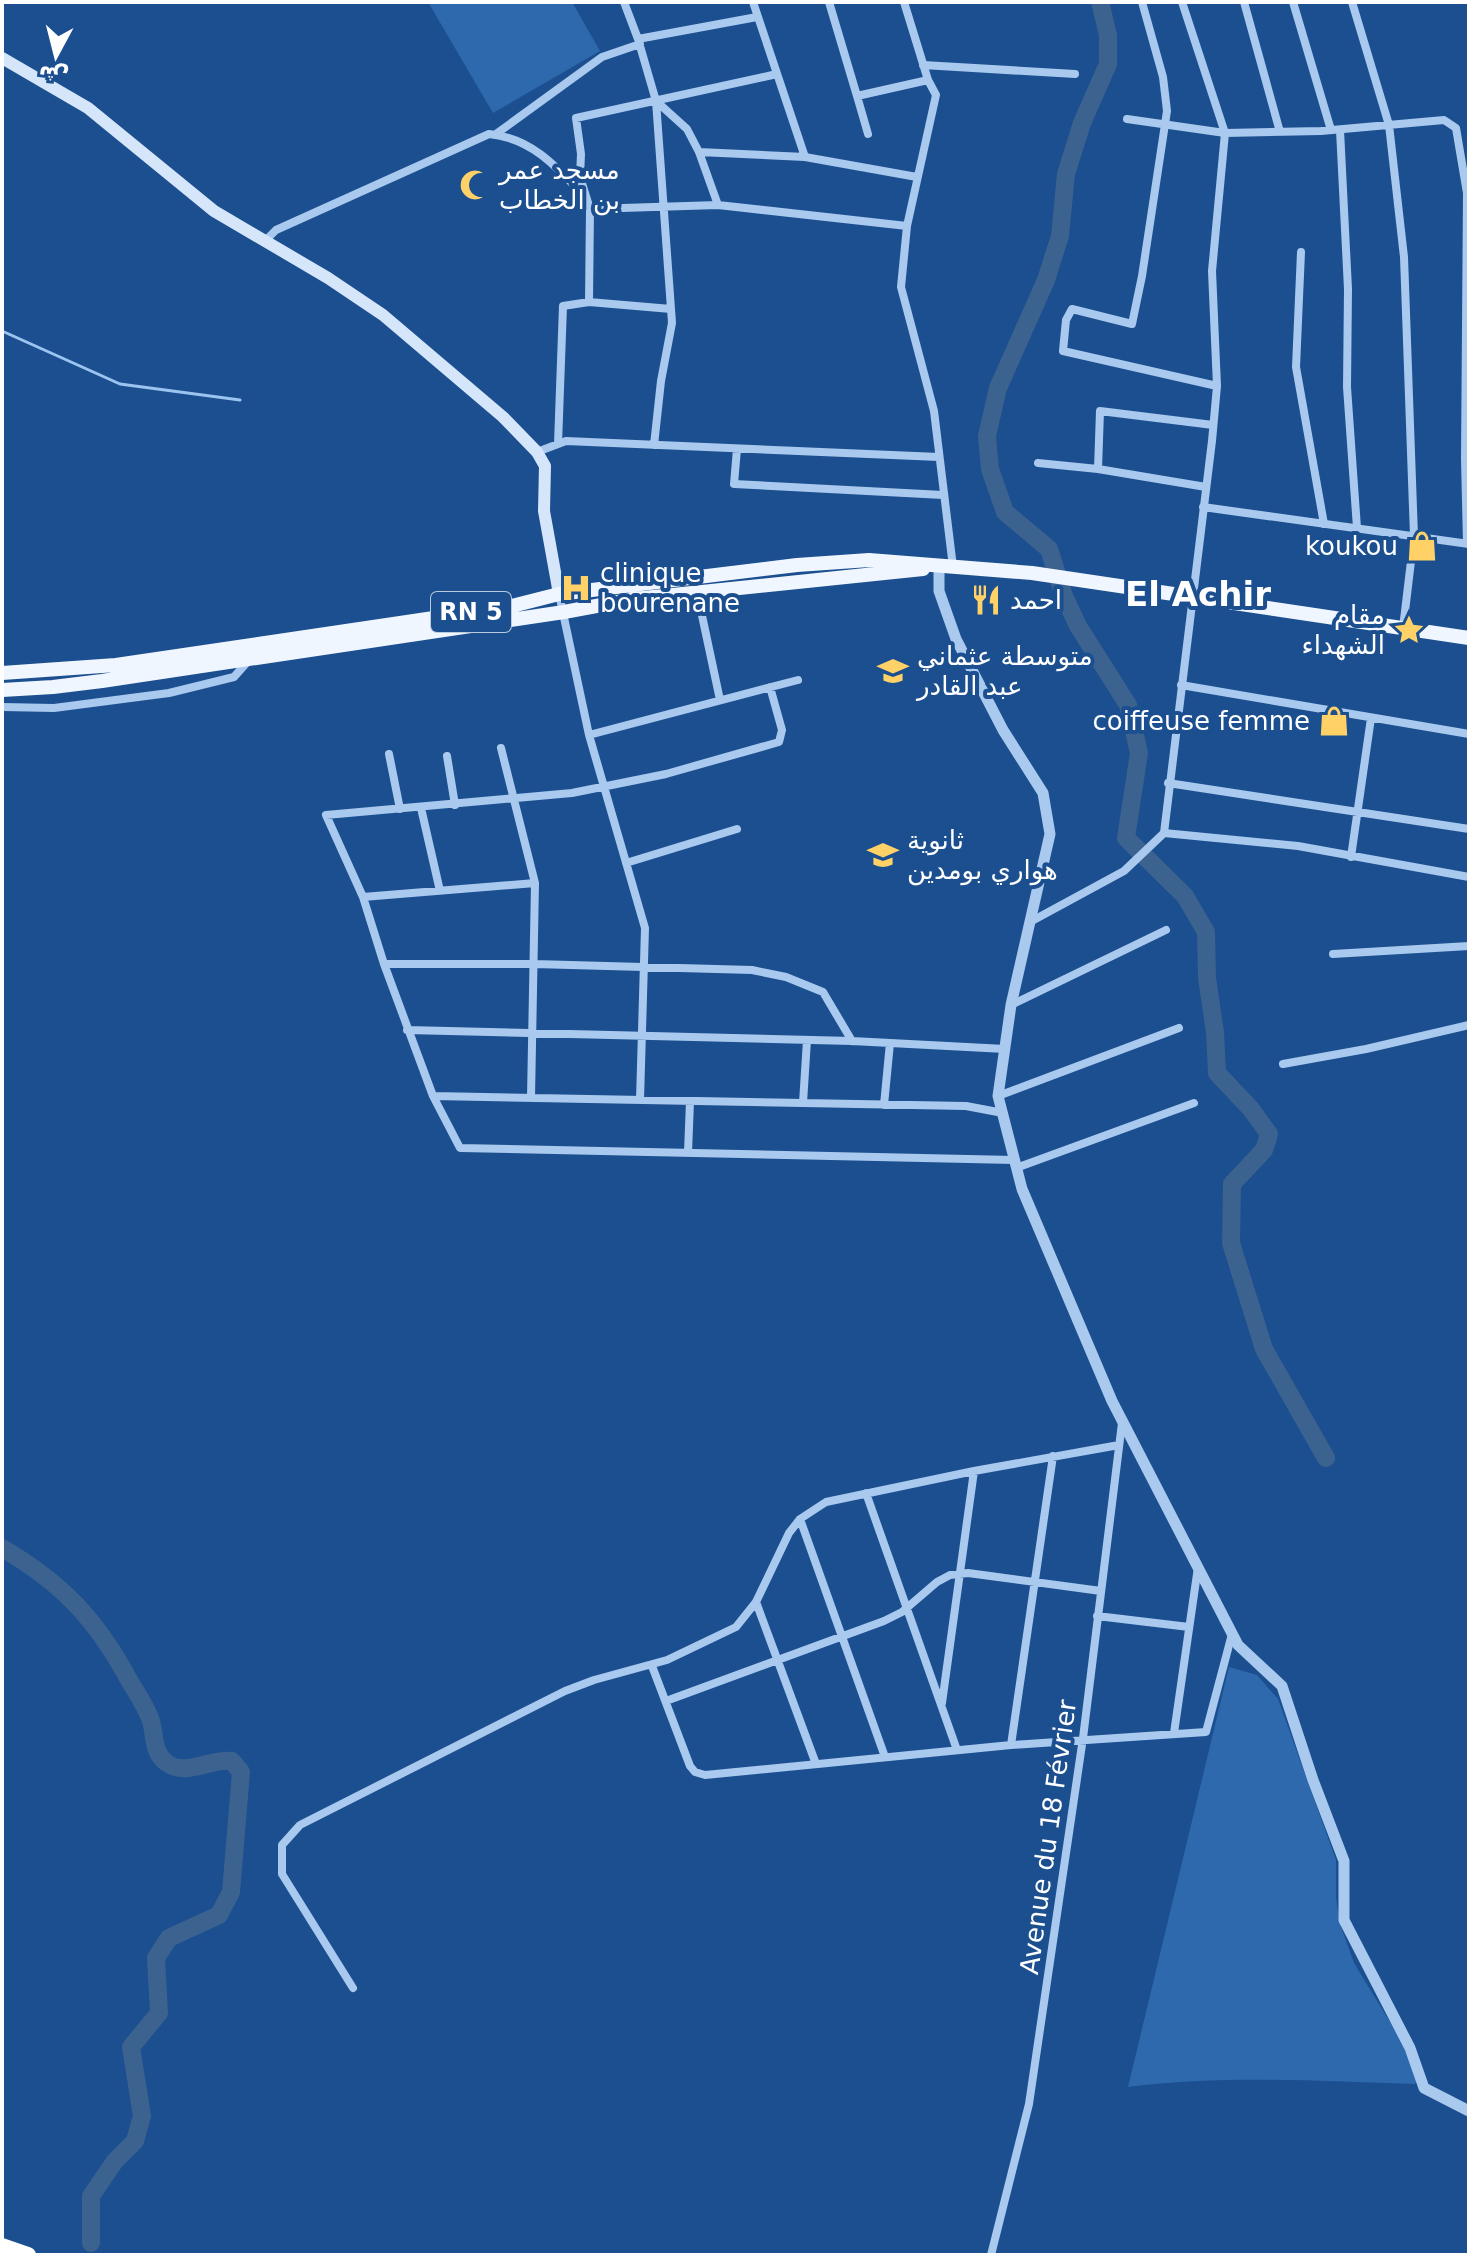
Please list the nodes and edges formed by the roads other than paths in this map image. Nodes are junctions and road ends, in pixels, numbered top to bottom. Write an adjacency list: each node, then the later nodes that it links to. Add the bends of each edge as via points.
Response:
1 (624, 2): 11 (street)
2 (753, 2): 10 (street)
3 (829, 2): 17 (street)
4 (904, 2): 13 (street)
5 (1142, 2): 20 (street, via 1163,77)
6 (1182, 2): 24 (street)
7 (1244, 2): 23 (street)
8 (1293, 2): 22 (street)
9 (1352, 2): 21 (street)
10 (757, 17): 11 (street); 14 (street)
11 (639, 42): 18 (street); 25 (street, via 602,57)
12 (2, 58): 36 (main road, via 88,108 214,211)
13 (923, 65): 15 (street); 16 (street)
14 (777, 74): 18 (street); 28 (street)
15 (1075, 74)
16 (928, 80): 17 (street); 29 (street, via 936,95)
17 (857, 96): 26 (street)
18 (656, 101): 27 (street, via 687,129); 31 (street, via 576,118); 33 (street)
19 (1127, 119): 20 (street)
20 (1166, 125): 24 (street); 40 (street, via 1132,324 1072,309 1063,351)
21 (1389, 125): 22 (street); 30 (street, via 1444,120 1456,128); 55 (street, via 1404,257)
22 (1335, 130): 23 (street); 54 (street, via 1348,289 1347,387)
23 (1280, 132): 24 (street)
24 (1225, 133): 40 (street, via 1212,271)
25 (495, 134): 31 (street, via 533,147); 36 (street, via 276,230)
26 (868, 134)
27 (699, 152): 28 (street); 32 (street)
28 (805, 157): 29 (street)
29 (917, 177): 35 (street)
30 (1468, 194): 47 (street)
31 (586, 199): 34 (street)
32 (718, 205): 33 (street); 35 (street)
33 (664, 206): 34 (street); 39 (street)
34 (590, 209): 38 (street)
35 (907, 226): 46 (street, via 901,287 934,411)
36 (264, 242): 45 (main road, via 383,315)
37 (1301, 252): 53 (street, via 1296,367)
38 (589, 302): 39 (street); 42 (street, via 563,306)
39 (671, 309): 43 (street)
40 (1217, 386): 41 (street)
41 (1213, 425): 49 (street, via 1100,411); 50 (street)
42 (558, 444): 43 (street); 45 (street)
43 (654, 445): 44 (street)
44 (737, 449): 46 (street); 51 (street, via 734,484)
45 (537, 452): 59 (main road, via 545,466 544,511)
46 (939, 457): 51 (street)
47 (1467, 460): 56 (street)
48 (1038, 463): 49 (street)
49 (1098, 469): 50 (street)
50 (1206, 487): 52 (street)
51 (943, 495): 57 (street)
52 (1203, 507): 53 (street); 60 (street)
53 (1324, 524): 54 (street)
54 (1357, 528): 55 (street)
55 (1414, 536): 56 (street); 62 (street)
56 (1468, 544)
57 (946, 568): 58 (main road, RN 5); 59 (main road, RN 5, via 869,560); 60 (main road, RN 5, via 1032,573); 94 (street, via 939,591 956,639 1043,793 1050,834)
58 (697, 592): 61 (main road, RN 5); 70 (street)
59 (559, 594): 61 (street); 65 (main road, RN 5, via 508,607 116,665)
60 (1191, 596): 62 (main road, RN 5); 67 (street)
61 (564, 612): 64 (main road, RN 5); 74 (street)
62 (1403, 628): 63 (main road, RN 5)
63 (1469, 638)
64 (250, 659): 69 (main road, RN 5); 71 (street, via 234,677 169,693 54,708)
65 (2, 673)
66 (798, 680): 68 (street)
67 (1181, 685): 72 (street); 78 (street)
68 (770, 687): 70 (street); 79 (street, via 782,730 779,742)
69 (2, 690)
70 (720, 700): 74 (street)
71 (2, 707)
72 (1371, 718): 73 (street); 84 (street)
73 (1469, 734)
74 (589, 735): 79 (street)
75 (501, 748): 80 (street)
76 (389, 754): 83 (street)
77 (447, 756): 81 (street)
78 (1168, 783): 84 (street); 87 (street)
79 (604, 786): 80 (street); 89 (street)
80 (512, 800): 81 (street); 91 (street)
81 (455, 805): 82 (street)
82 (421, 808): 83 (street); 92 (street)
83 (400, 809): 93 (street, via 326,815)
84 (1359, 813): 86 (street); 88 (street)
85 (737, 829): 89 (street)
86 (1469, 829)
87 (1164, 833): 88 (street, via 1298,846); 94 (street, via 1124,871)
88 (1351, 857): 90 (street)
89 (626, 863): 100 (street, via 645,928)
90 (1469, 877)
91 (535, 883): 92 (street); 99 (street)
92 (440, 891): 93 (street)
93 (363, 897): 98 (street)
94 (1030, 922): 101 (street)
95 (1166, 930): 101 (street)
96 (1469, 946): 97 (street)
97 (1333, 954)
98 (384, 964): 99 (street); 104 (street)
99 (534, 964): 100 (street); 105 (street)
100 (644, 967): 106 (street); 108 (street, via 752,970 786,977 823,992)
101 (1011, 1005): 110 (street)
102 (1469, 1025): 111 (street)
103 (1179, 1028): 113 (street)
104 (407, 1030): 105 (street); 112 (street)
105 (533, 1033): 106 (street); 114 (street)
106 (640, 1036): 107 (street); 115 (street)
107 (807, 1040): 108 (street); 117 (street)
108 (852, 1041): 109 (street)
109 (890, 1043): 110 (street); 119 (street)
110 (1005, 1049): 113 (street)
111 (1283, 1064)
112 (433, 1096): 114 (street); 121 (street, via 460,1148)
113 (998, 1096): 120 (street)
114 (531, 1098): 115 (street)
115 (640, 1100): 116 (street)
116 (690, 1101): 117 (street); 121 (street)
117 (803, 1103): 119 (street)
118 (1194, 1103): 122 (street)
119 (884, 1105): 120 (street, via 966,1106)
120 (1003, 1113): 122 (street)
121 (688, 1153): 122 (street)
122 (1015, 1164): 123 (street)
123 (1123, 1421): 124 (street, Avenue du 18 Février); 129 (street)
124 (1119, 1445): 125 (street); 132 (street, Avenue du 18 Février)
125 (1053, 1456): 126 (street); 131 (street)
126 (974, 1471): 127 (street); 130 (street)
127 (866, 1493): 128 (street, via 826,1502); 134 (street)
128 (800, 1519): 133 (street); 138 (street)
129 (1198, 1567): 136 (street); 137 (street)
130 (961, 1573): 131 (street); 134 (street, via 937,1582); 142 (street)
131 (1035, 1582): 132 (street); 145 (street)
132 (1101, 1591): 135 (street, Avenue du 18 Février)
133 (756, 1602): 139 (street); 140 (street, via 736,1627)
134 (907, 1608): 138 (street); 142 (street)
135 (1097, 1616): 136 (street); 144 (street, Avenue du 18 Février)
136 (1189, 1627): 143 (street)
137 (1232, 1633): 143 (street, via 1206,1732); 150 (street, via 1282,1686 1344,1861 1344,1920 1410,2048 1424,2088)
138 (842, 1636): 139 (street); 147 (street)
139 (778, 1660): 141 (street); 148 (street)
140 (652, 1666): 141 (street); 149 (street, via 565,1691 300,1825 282,1845 282,1874)
141 (666, 1701): 148 (street, via 690,1766 698,1774)
142 (942, 1707): 146 (street)
143 (1174, 1733): 144 (street)
144 (1083, 1738): 145 (street); 153 (street, Avenue du 18 Février, via 1029,2104)
145 (1011, 1745): 146 (street)
146 (957, 1750): 147 (street)
147 (885, 1757): 148 (street)
148 (816, 1764)
149 (353, 1988)
150 (1469, 2111)
151 (2, 2246): 152 (highway)
152 (28, 2255)
153 (991, 2255)

